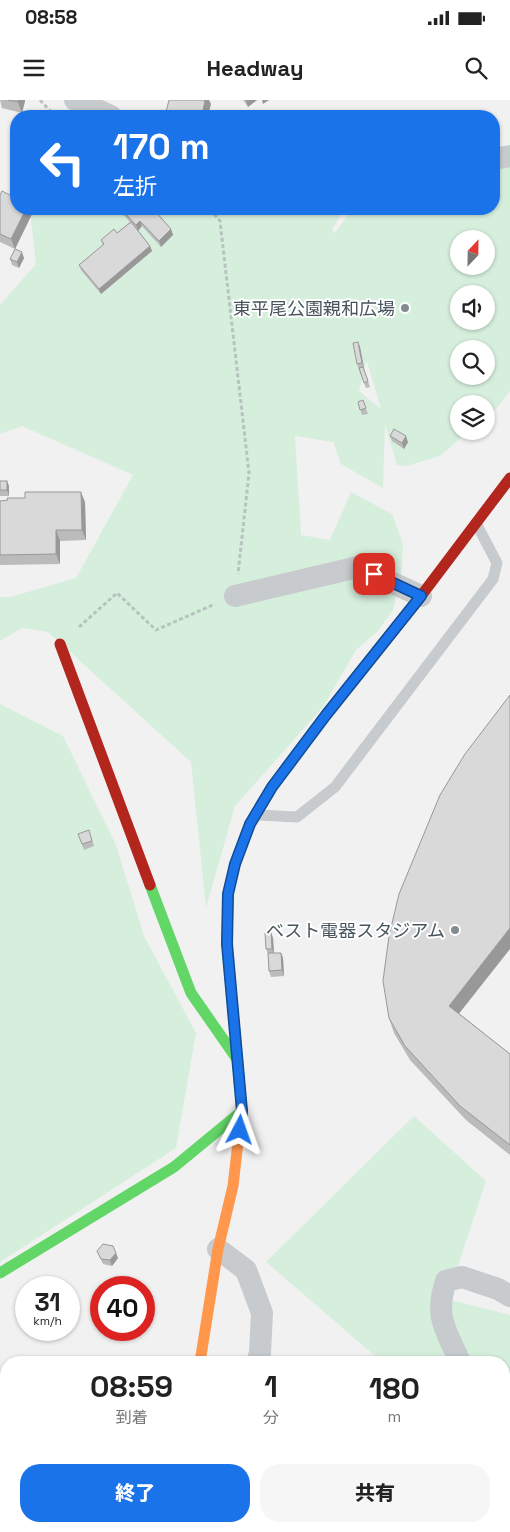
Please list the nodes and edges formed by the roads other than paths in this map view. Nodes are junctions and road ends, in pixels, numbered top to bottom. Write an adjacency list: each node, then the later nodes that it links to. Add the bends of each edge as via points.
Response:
1 (75, 100): 2 (street)
2 (98, 110)
3 (510, 478): 4 (street)
4 (476, 523): 6 (street); 8 (lane, via 497,563 494,579 335,787 297,817)
5 (235, 596): 6 (street, via 358,567)
6 (421, 596): 8 (street, via 320,722 272,787)
7 (60, 644): 9 (street, via 191,993)
8 (256, 815): 9 (street, via 235,864 228,894 227,944)
9 (238, 1061): 10 (street)
10 (242, 1111): 11 (street, via 233,1186); 12 (street, via 174,1167)
11 (218, 1249): 14 (street); 15 (street, via 246,1270 262,1313)
12 (0, 1273)
13 (510, 1296): 16 (street, via 462,1277 446,1281 440,1310)
14 (201, 1356)
15 (259, 1356)
16 (457, 1356)

